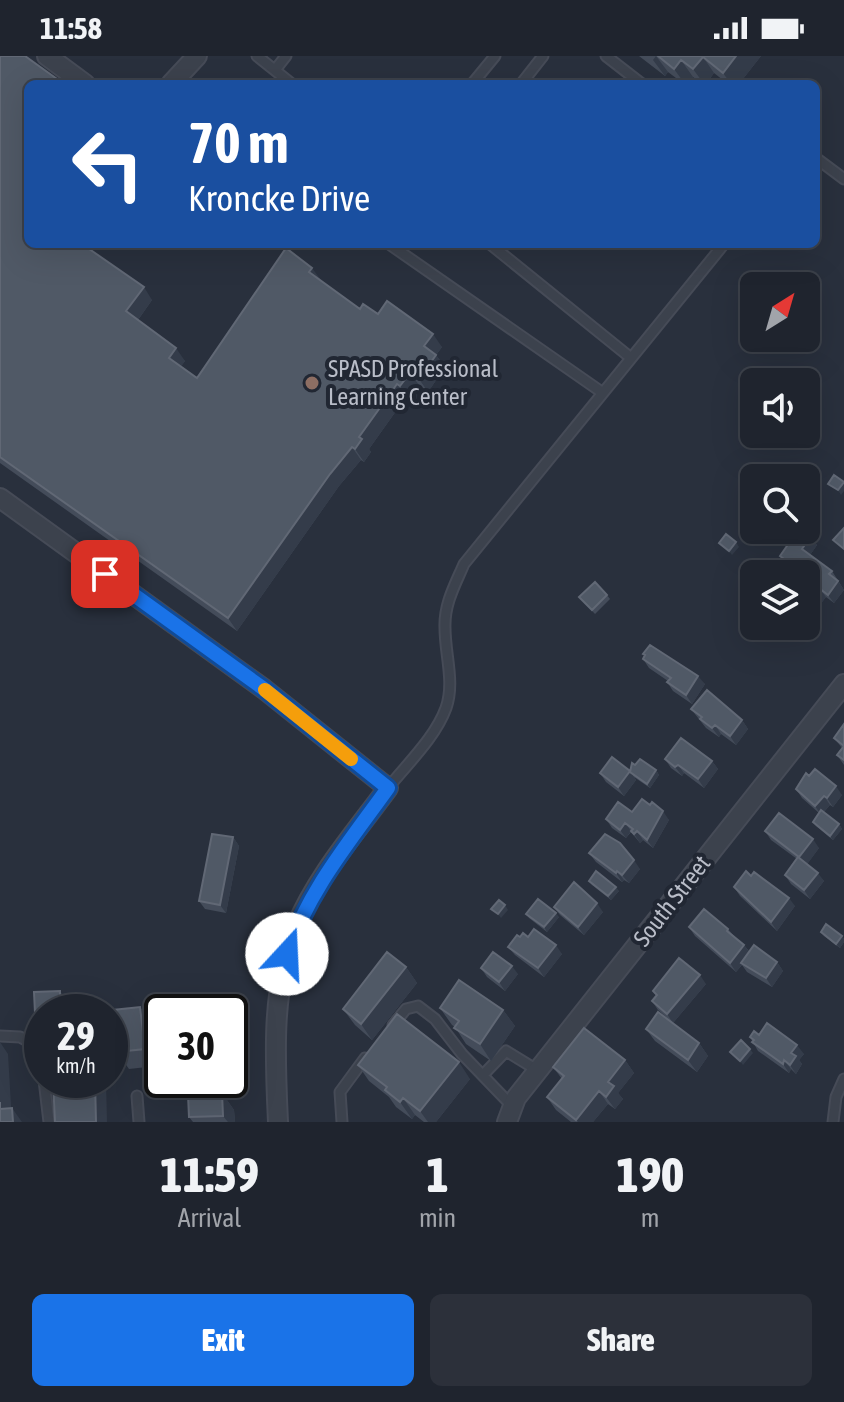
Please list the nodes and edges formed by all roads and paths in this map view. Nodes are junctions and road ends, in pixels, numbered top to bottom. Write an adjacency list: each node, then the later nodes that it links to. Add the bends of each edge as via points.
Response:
1 (47, 56): 9 (street)
2 (197, 56): 10 (street)
3 (257, 56): 8 (lane)
4 (286, 56): 8 (lane)
5 (495, 56): 12 (lane)
6 (543, 56): 13 (lane)
7 (606, 56): 14 (lane)
8 (275, 70): 11 (lane)
9 (80, 80)
10 (175, 80)
11 (287, 80)
12 (475, 80)
13 (524, 80)
14 (637, 80)
15 (820, 161): 16 (lane)
16 (844, 179)
17 (395, 248): 21 (lane)
18 (495, 248): 20 (lane)
19 (721, 248): 20 (lane)
20 (631, 358): 21 (lane)
21 (603, 393): 24 (lane, via 464,564 447,602 445,710)
22 (0, 498): 24 (street, via 264,689)
23 (844, 684): 29 (street, South Street)
24 (388, 788): 37 (street, via 323,877 291,941 277,1020)
25 (387, 1032): 30 (lane, via 406,1009 418,1006)
26 (0, 1036): 27 (lane)
27 (24, 1039)
28 (368, 1054): 38 (lane, via 340,1092)
29 (537, 1070): 30 (lane, via 506,1051); 34 (street, South Street)
30 (483, 1075): 34 (lane)
31 (844, 1079): 39 (lane)
32 (137, 1096): 36 (lane)
33 (46, 1098): 35 (lane)
34 (510, 1114)
35 (49, 1122)
36 (139, 1122)
37 (278, 1122)
38 (342, 1122)
39 (833, 1122)

